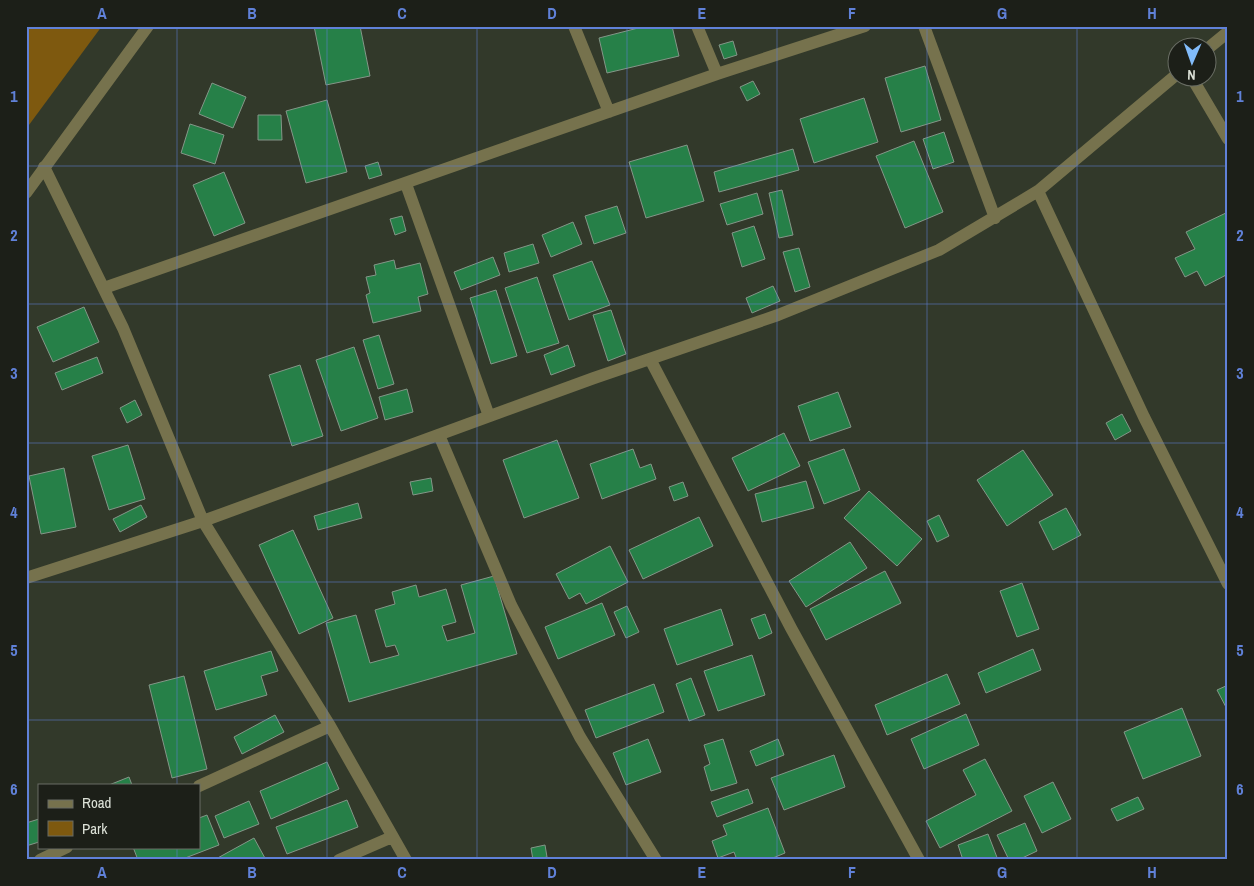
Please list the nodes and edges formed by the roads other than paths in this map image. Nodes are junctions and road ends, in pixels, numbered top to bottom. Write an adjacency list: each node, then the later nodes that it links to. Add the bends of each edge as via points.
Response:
1 (148, 26): 13 (street)
2 (574, 26): 11 (street)
3 (697, 26): 8 (street)
4 (864, 26): 8 (street)
5 (924, 26): 17 (street)
6 (1228, 32): 7 (street)
7 (1216, 42)
8 (717, 74): 11 (street)
9 (1166, 83): 15 (street)
10 (1198, 88): 12 (street)
11 (609, 112): 14 (street)
12 (1228, 139)
13 (44, 167): 16 (street); 18 (street)
14 (406, 184): 18 (street); 20 (street)
15 (1038, 191): 17 (street); 24 (street, via 1144,417)
16 (26, 192)
17 (995, 218): 19 (street, via 940,250 778,315)
18 (104, 288): 22 (street)
19 (650, 359): 20 (street); 33 (street, via 791,628)
20 (489, 416): 21 (street)
21 (439, 435): 22 (street); 32 (street, via 511,605 580,737)
22 (203, 521): 23 (street); 25 (street)
23 (26, 578)
24 (1228, 584)
25 (330, 726): 26 (street); 27 (street)
26 (200, 786)
27 (392, 837): 30 (street); 31 (street)
28 (65, 848): 29 (street)
29 (40, 860)
30 (339, 860)
31 (406, 860)
32 (656, 860)
33 (919, 860)

